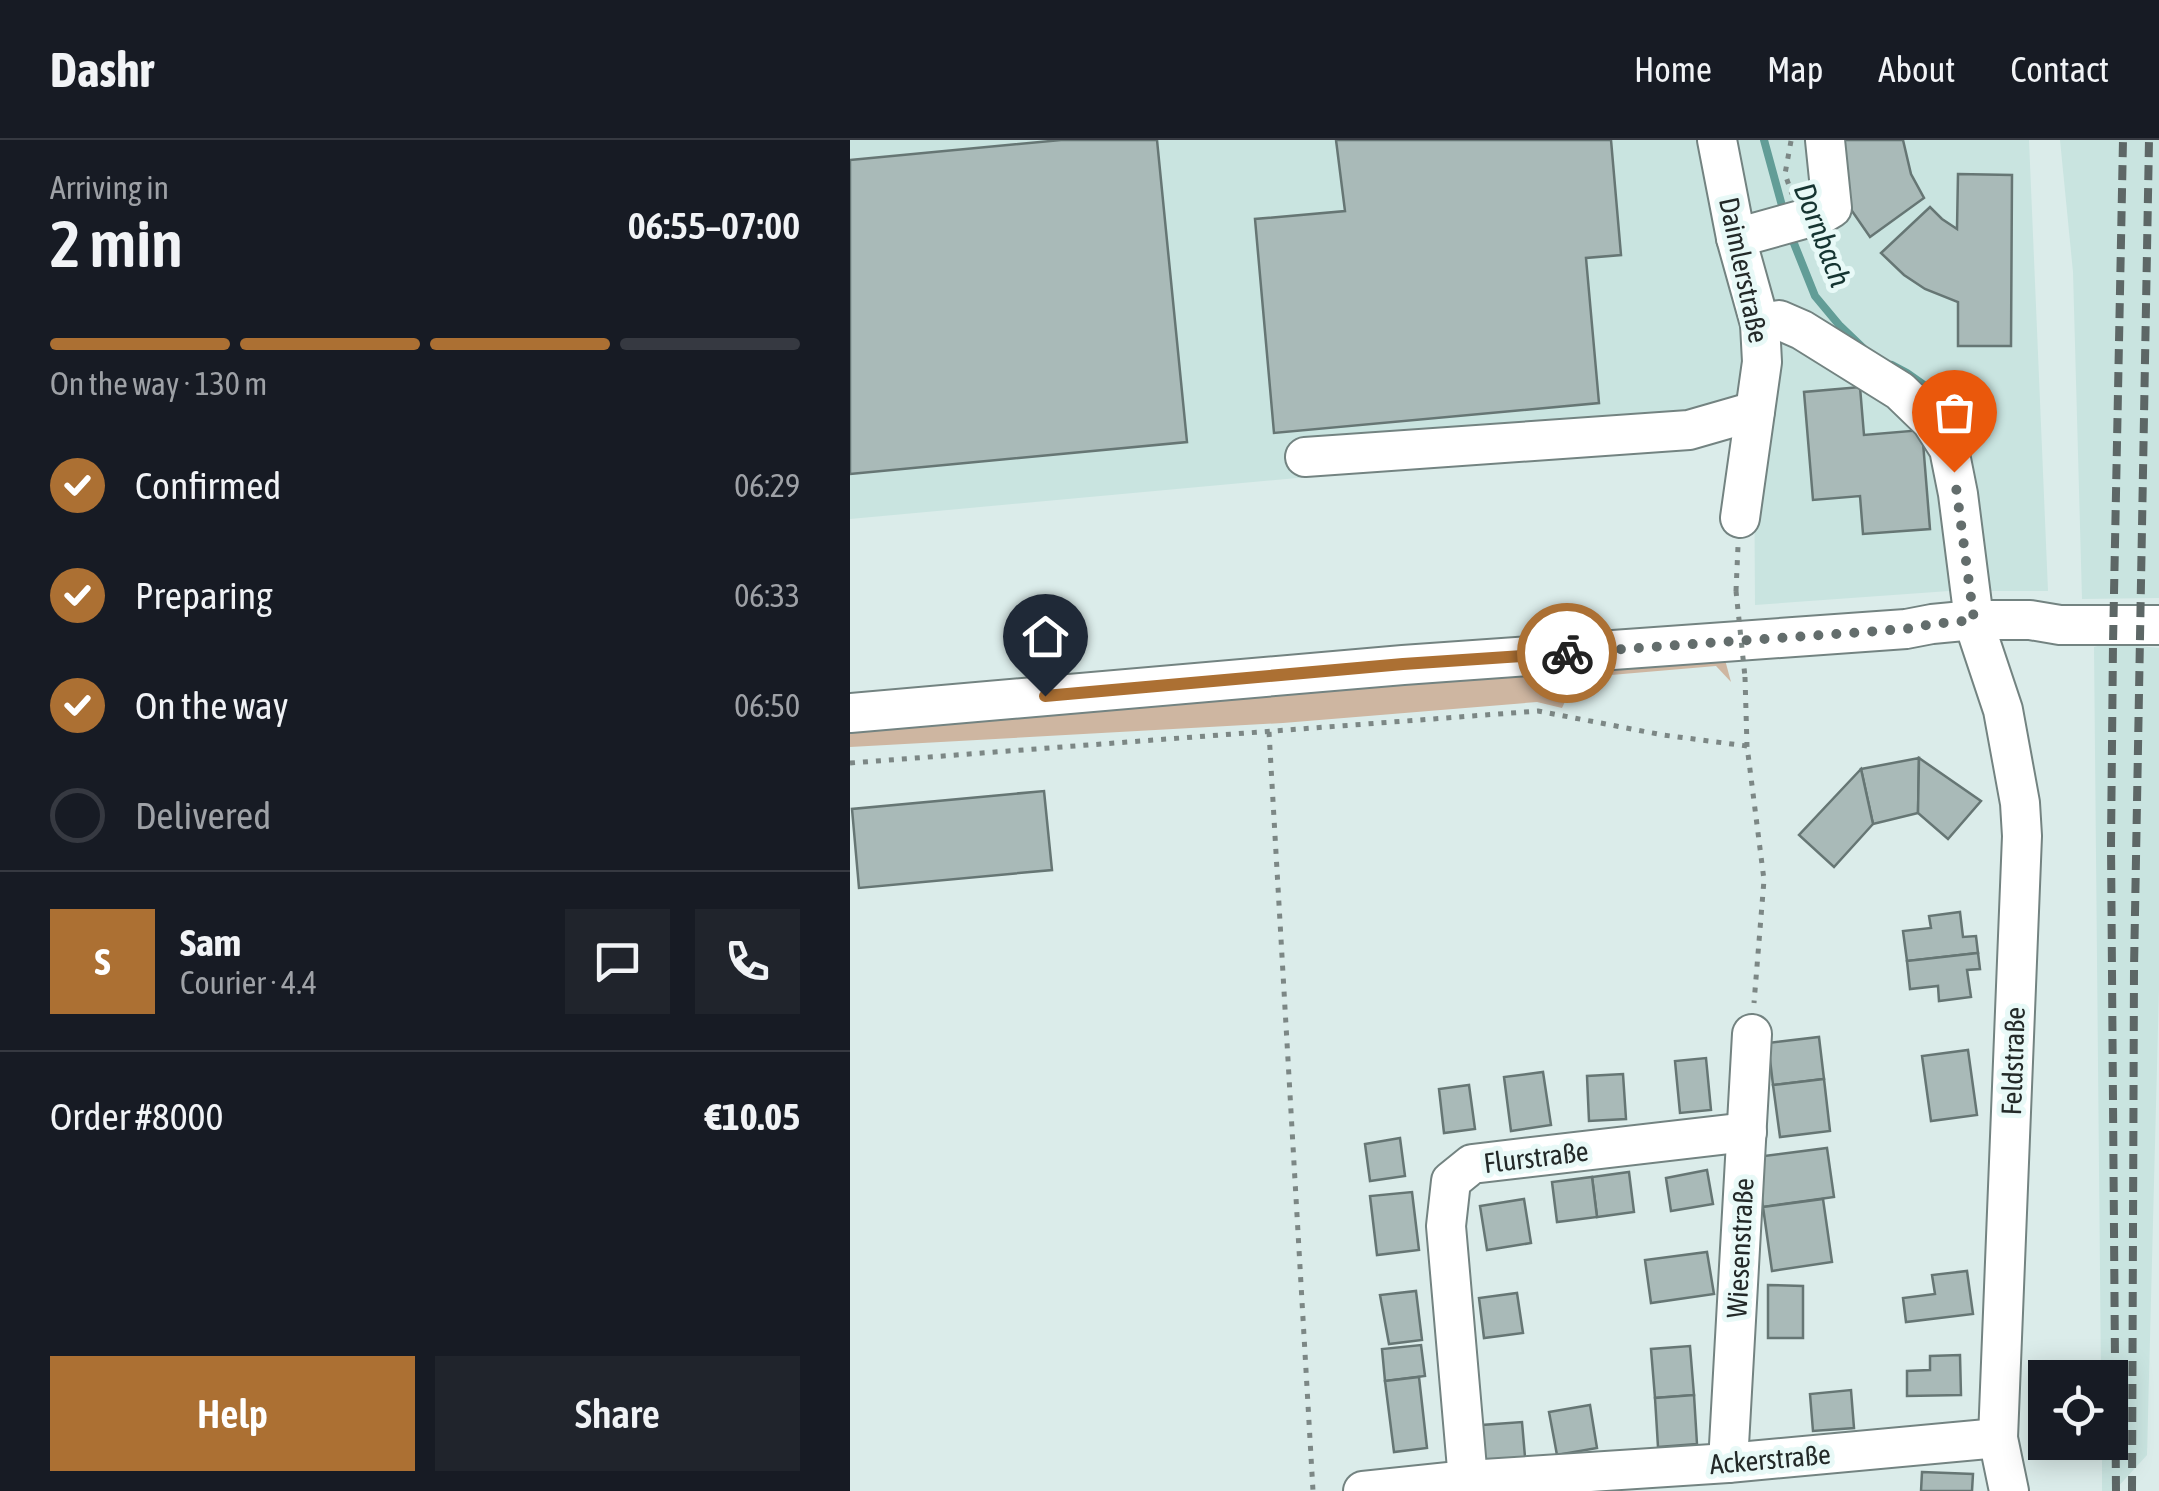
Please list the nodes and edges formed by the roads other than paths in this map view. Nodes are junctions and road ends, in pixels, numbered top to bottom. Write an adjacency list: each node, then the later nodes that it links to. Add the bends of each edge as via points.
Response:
1 (1716, 140): 3 (street, Daimlerstraße)
2 (1825, 140): 3 (street, via 1832,208)
3 (1768, 229): 4 (street, Daimlerstraße)
4 (1760, 324): 5 (street, Daimlerstraße); 9 (street, Feldstraße, via 1779,320 1802,330 1900,392 1931,421 1949,449)
5 (1755, 411): 6 (street, via 1688,430); 7 (street, Daimlerstraße)
6 (1304, 457)
7 (1740, 518)
8 (2159, 625): 9 (street)
9 (1976, 628): 10 (street, via 1946,635 1906,629 1403,664); 13 (street, Feldstraße, via 2003,710 2022,836)
10 (850, 713)
11 (1752, 1034): 12 (street, Wiesenstraße)
12 (1747, 1132): 14 (street, Wiesenstraße); 15 (street, Flurstraße, via 1472,1164 1451,1181 1446,1226)
13 (1998, 1438): 14 (street, Ackerstraße); 17 (street, Feldstraße)
14 (1728, 1463): 15 (street, Ackerstraße)
15 (1468, 1480): 16 (street, Ackerstraße)
16 (1363, 1491)
17 (2009, 1491)

